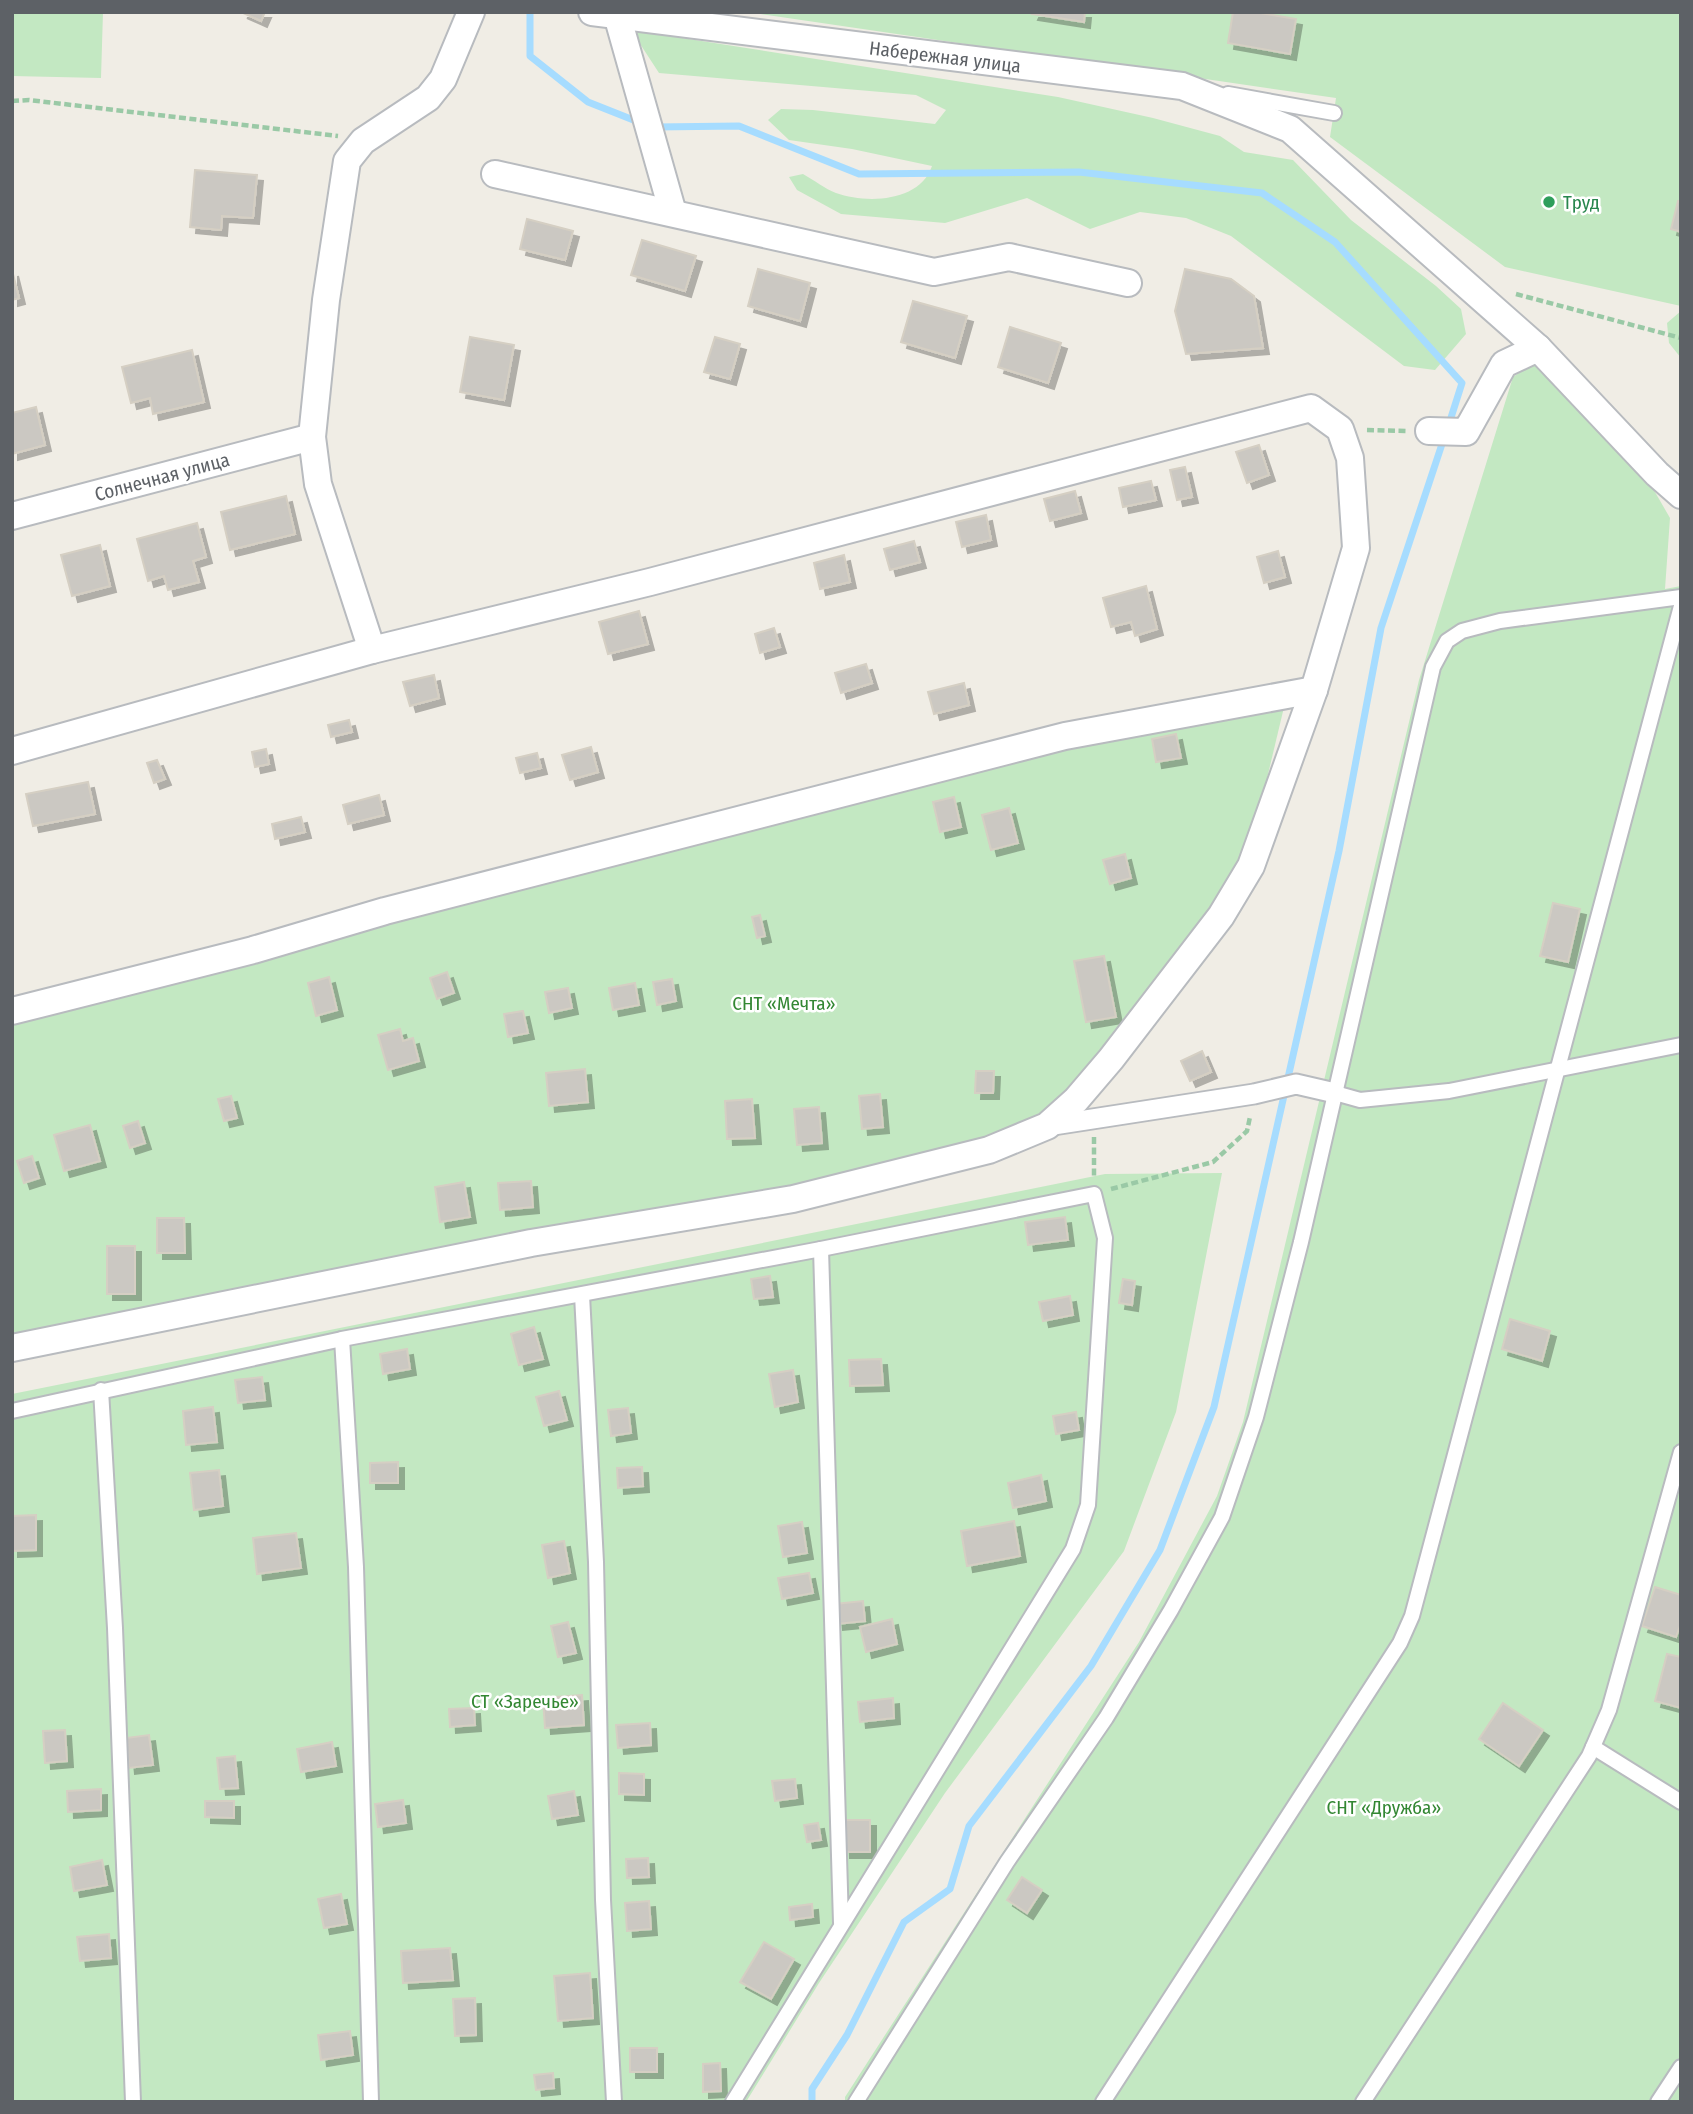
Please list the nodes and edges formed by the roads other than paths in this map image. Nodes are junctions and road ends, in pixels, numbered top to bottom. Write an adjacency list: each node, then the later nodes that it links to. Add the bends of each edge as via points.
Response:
1 (471, 12): 11 (street, via 443,79 428,98 363,141 347,160)
2 (605, 14): 3 (street, Набережная улица); 7 (street)
3 (698, 19): 4 (street, Набережная улица)
4 (1182, 86): 5 (lane); 9 (street, Набережная улица, via 1290,129)
5 (1334, 113)
6 (495, 174): 7 (street)
7 (673, 213): 8 (street, via 934,272 1009,257)
8 (1128, 283)
9 (1538, 348): 10 (street, via 1504,364 1466,432); 12 (street, Набережная улица)
10 (1429, 431)
11 (312, 437): 13 (street, Солнечная улица); 16 (street, via 318,484)
12 (1681, 495)
13 (12, 516)
14 (1681, 597): 22 (lane, via 1500,621 1462,631 1447,641 1433,667)
15 (1681, 606): 21 (lane)
16 (372, 650): 17 (street, via 650,582 1311,408 1340,429 1350,458 1356,548); 18 (street)
17 (1314, 690): 19 (street, via 1065,736); 23 (street, via 1251,866 1222,916 1111,1059)
18 (12, 751)
19 (12, 1011)
20 (1681, 1045): 21 (lane)
21 (1556, 1070): 22 (lane, via 1449,1091 1360,1101); 40 (lane, via 1412,1616 1400,1643)
22 (1335, 1093): 23 (street, via 1296,1084); 39 (lane, via 1256,1417 1222,1517 1106,1718 1007,1862)
23 (1047, 1126): 27 (street, via 989,1150 793,1199 531,1243)
24 (821, 1249): 25 (lane); 33 (lane); 33 (lane, via 1094,1194 1105,1238 1088,1505 1073,1549)
25 (582, 1295): 26 (lane); 37 (lane)
26 (342, 1339): 28 (lane); 36 (lane, via 356,1567)
27 (12, 1348)
28 (101, 1390): 29 (lane); 35 (lane)
29 (12, 1410)
30 (1681, 1452): 31 (lane, via 1609,1710)
31 (1593, 1746): 32 (lane); 41 (lane)
32 (1681, 1802)
33 (841, 1924): 38 (lane)
34 (1681, 2067): 42 (lane)
35 (133, 2102)
36 (371, 2102)
37 (614, 2102)
38 (733, 2102)
39 (856, 2102)
40 (1103, 2102)
41 (1363, 2102)
42 (1658, 2102)

